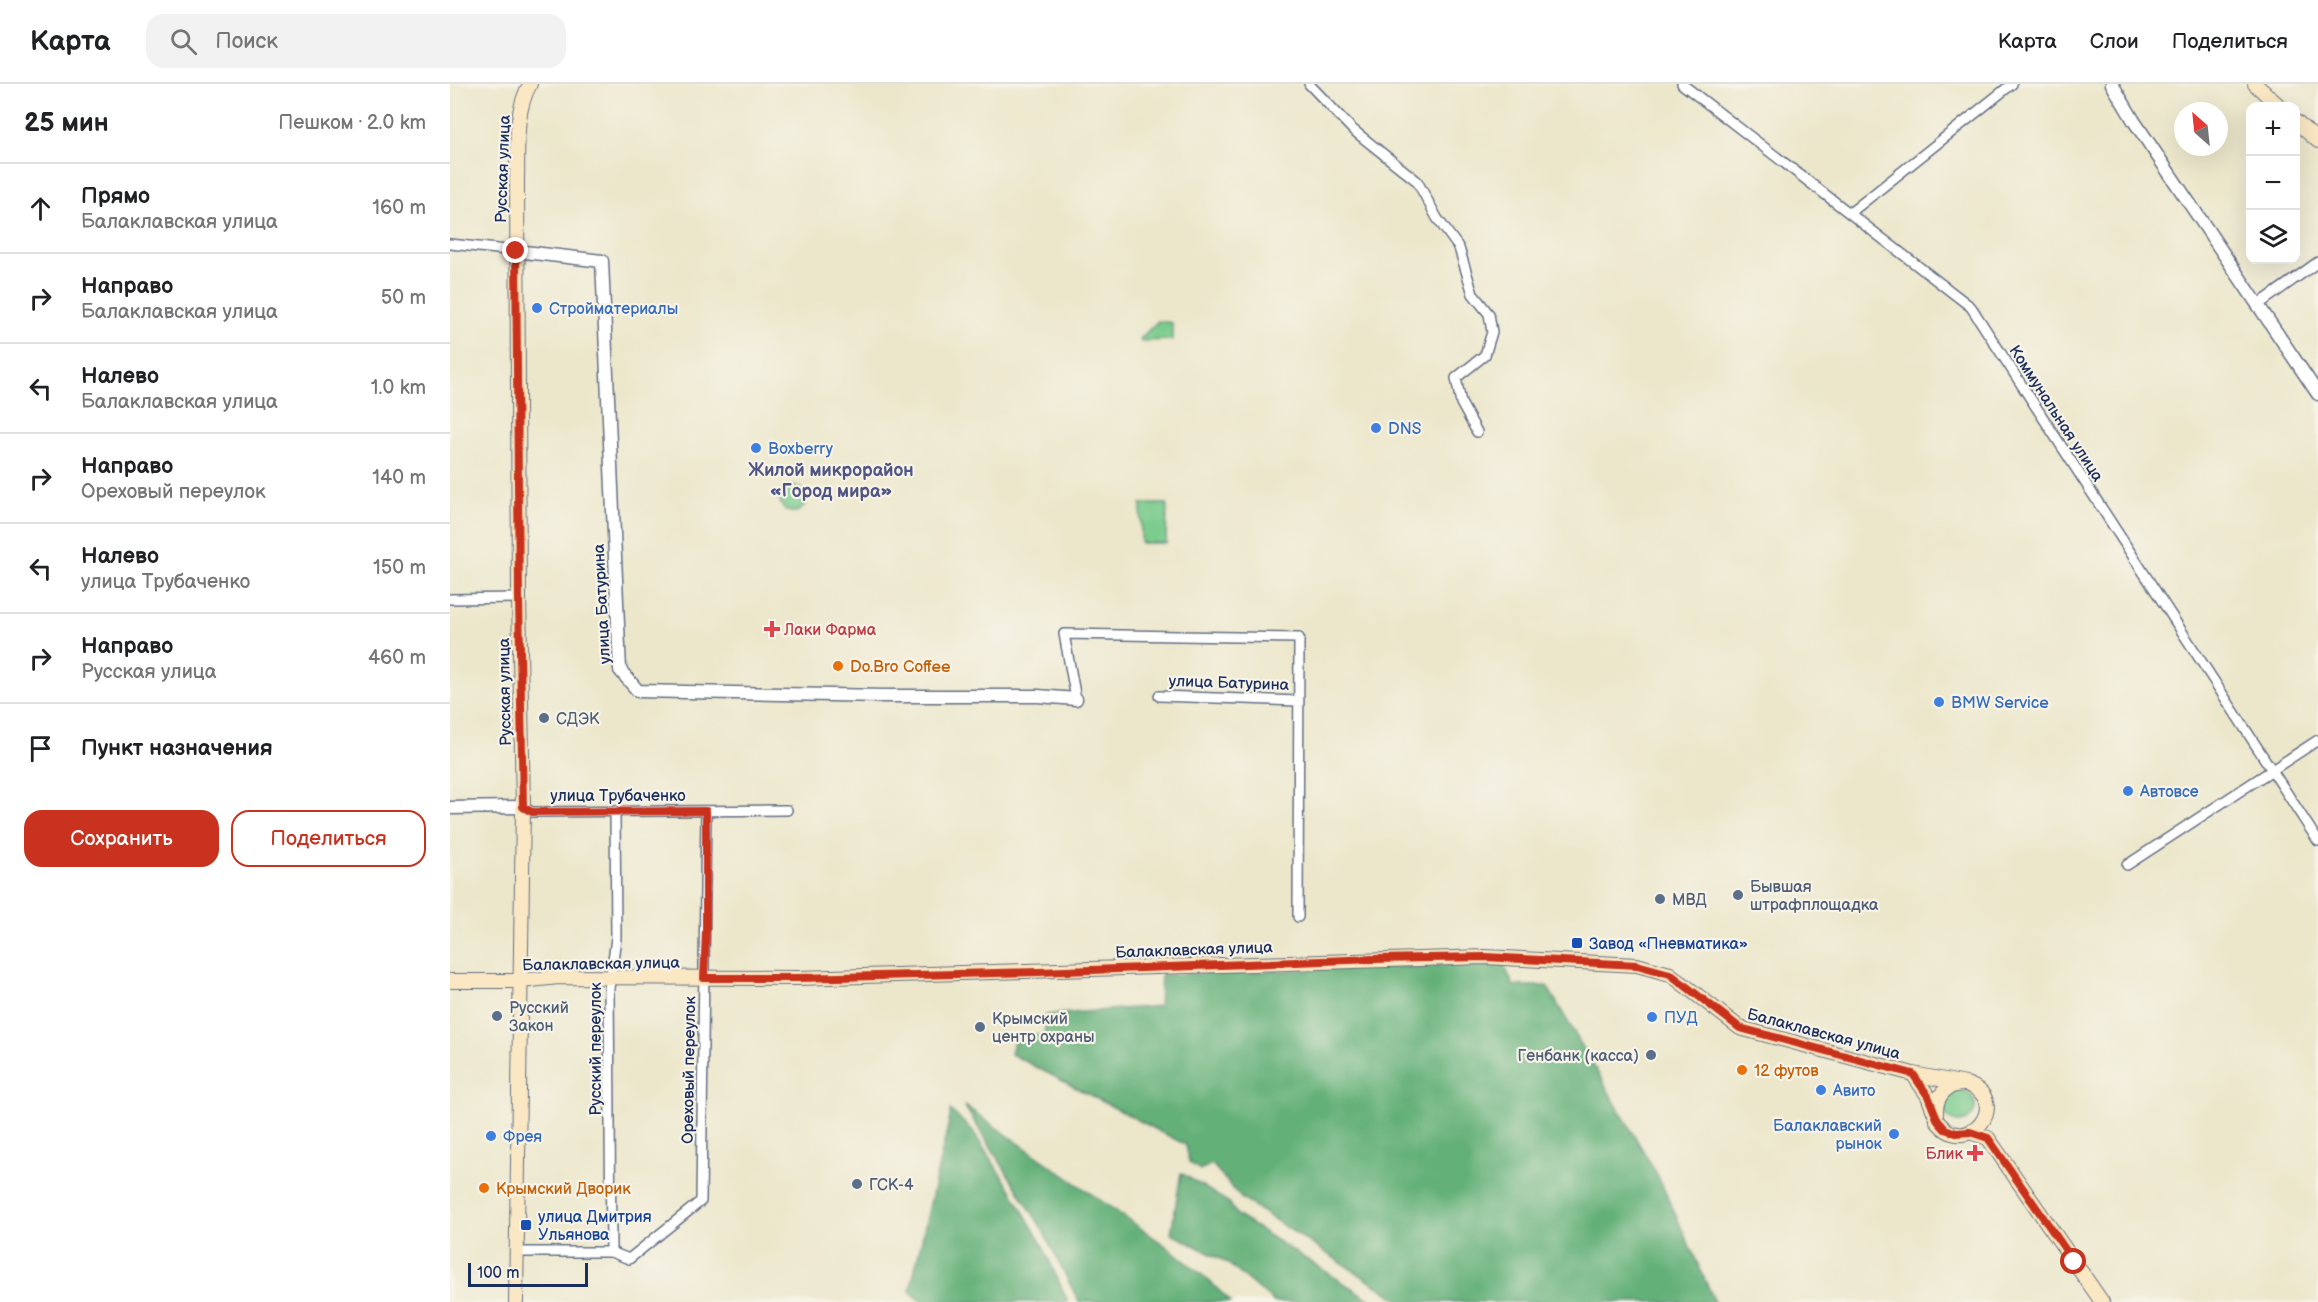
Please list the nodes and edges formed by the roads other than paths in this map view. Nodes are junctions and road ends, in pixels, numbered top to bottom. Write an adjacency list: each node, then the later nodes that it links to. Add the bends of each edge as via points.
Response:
1 (1309, 84): 16 (street, via 1352,129 1417,181 1459,248 1473,294 1489,314 1492,332 1485,355 1456,378 1461,403)
2 (1682, 84): 10 (street, Коммунальная улица)
3 (2012, 84): 10 (street)
4 (2112, 84): 14 (street)
5 (2255, 84): 7 (main road)
6 (526, 88): 12 (main road, Русская улица, via 518,125)
7 (2275, 102)
8 (2300, 126): 9 (main road)
9 (2318, 141)
10 (1850, 213): 23 (street, Коммунальная улица, via 1971,307)
11 (450, 244): 12 (street, улица Батурина)
12 (516, 251): 17 (main road, Русская улица); 20 (street, улица Батурина, via 602,261 620,670 638,691)
13 (2318, 262): 14 (street)
14 (2258, 305): 15 (street)
15 (2318, 394)
16 (1477, 432)
17 (519, 598): 18 (street); 24 (main road, Русская улица)
18 (450, 599)
19 (1159, 696): 21 (street, улица Батурина)
20 (1076, 699): 21 (street, via 1064,634 1299,638)
21 (1298, 700): 31 (street)
22 (2318, 740): 23 (street)
23 (2273, 770): 29 (street, Коммунальная улица); 30 (street)
24 (523, 807): 25 (street, улица Трубаченко); 27 (street, улица Трубаченко, via 532,812); 35 (main road, Русская улица)
25 (450, 808)
26 (787, 810): 28 (street, улица Трубаченко)
27 (615, 811): 28 (street, улица Трубаченко); 32 (street, Русский переулок, via 616,938)
28 (706, 811): 33 (street, Ореховый переулок)
29 (2318, 841)
30 (2127, 865)
31 (1298, 917)
32 (610, 978): 33 (main road, Балаклавская улица); 35 (main road, Балаклавская улица); 43 (street, Русский переулок)
33 (704, 978): 36 (main road, Балаклавская улица, via 1039,972 1485,957 1637,965 1670,974 1740,1028); 43 (street, Ореховый переулок, via 701,1201 629,1259)
34 (450, 981): 35 (main road, Балаклавская улица)
35 (521, 981): 42 (main road, Русская улица)
36 (1913, 1074): 37 (main road, Балаклавская улица); 38 (main road, Балаклавская улица)
37 (1966, 1084): 38 (main road, via 1943,1092 1938,1099); 39 (main road, via 1983,1095 1987,1107)
38 (1937, 1118): 40 (main road, via 1950,1132)
39 (1983, 1122): 40 (main road); 41 (main road)
40 (1970, 1132): 41 (main road)
41 (1988, 1138): 45 (main road)
42 (516, 1252): 43 (street); 44 (main road, Русская улица)
43 (611, 1252)
44 (516, 1302)
45 (2102, 1302)

